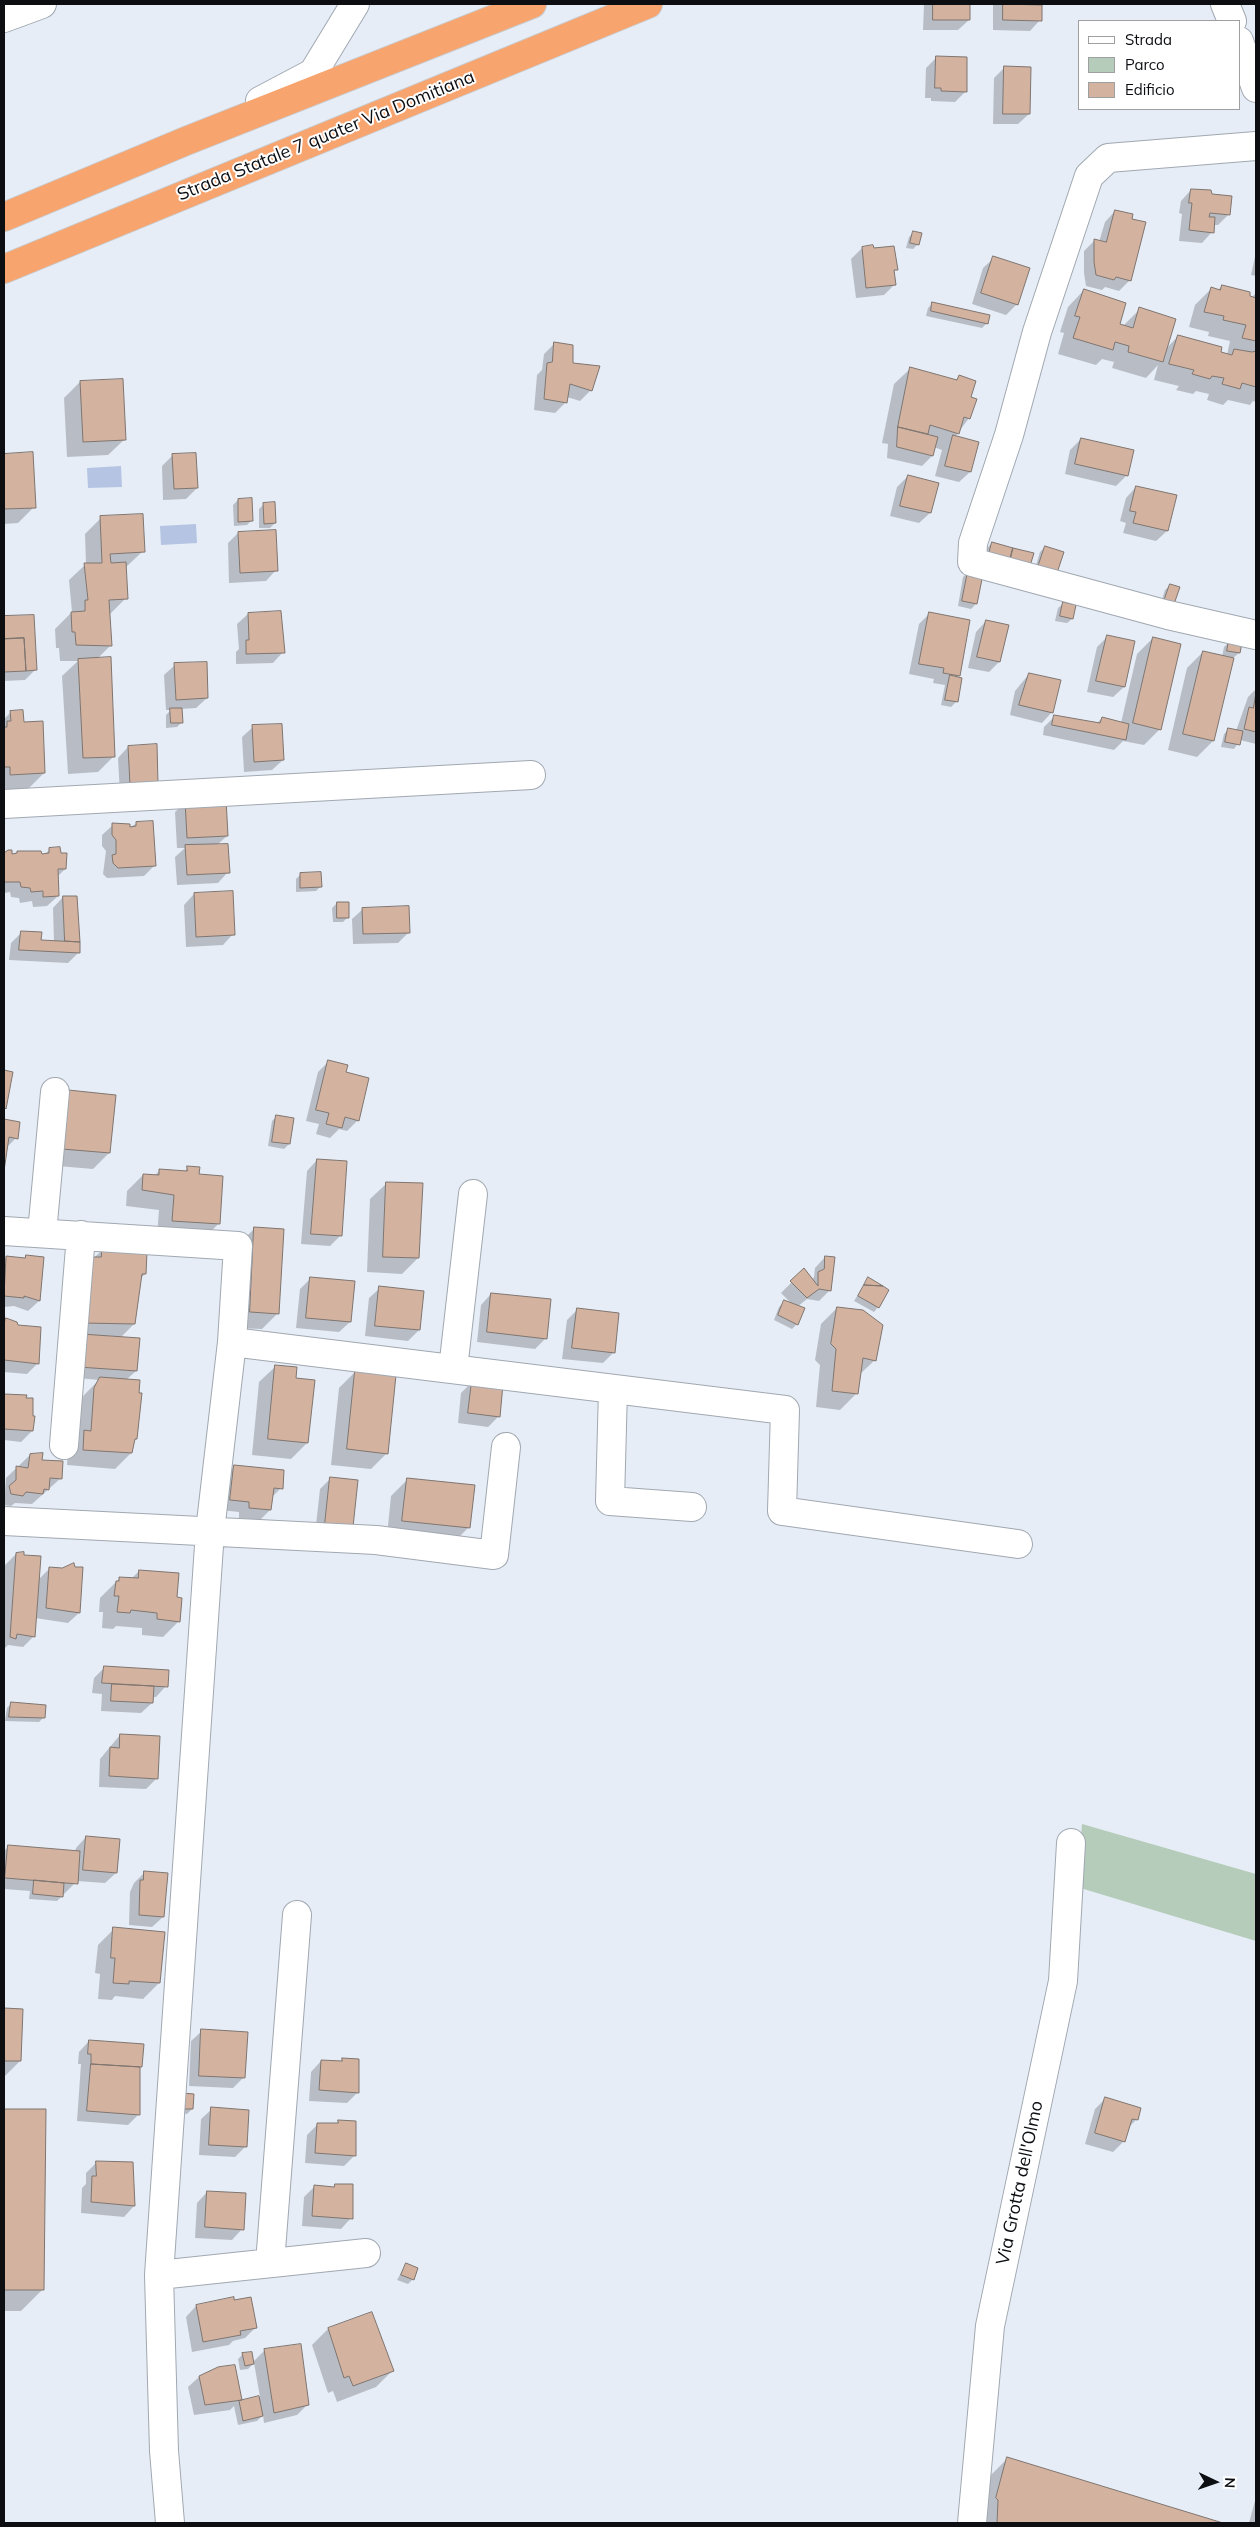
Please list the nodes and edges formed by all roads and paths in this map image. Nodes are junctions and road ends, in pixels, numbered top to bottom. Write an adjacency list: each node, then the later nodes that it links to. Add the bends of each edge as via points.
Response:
1 (42, 4): 6 (street)
2 (355, 4): 10 (street, via 313,73 247,106)
3 (532, 4): 10 (highway)
4 (648, 4): 13 (highway, Strada Statale 7 quater Via Domitiana)
5 (1225, 4): 7 (street)
6 (4, 18)
7 (1232, 20)
8 (1240, 44): 9 (street)
9 (1256, 88)
10 (231, 123): 12 (highway)
11 (1256, 146): 14 (street, via 1108,158 1089,176 973,542 972,562 1168,615)
12 (4, 217)
13 (4, 269)
14 (1256, 635)
15 (531, 774): 16 (street)
16 (4, 804)
17 (55, 1092): 20 (street)
18 (473, 1194): 23 (street)
19 (4, 1231): 20 (street)
20 (42, 1233): 21 (street)
21 (81, 1235): 22 (street, via 238,1246); 25 (street)
22 (232, 1342): 23 (street); 29 (street)
23 (453, 1369): 24 (street)
24 (613, 1389): 27 (street, via 610,1501); 30 (street, via 786,1410 782,1511)
25 (64, 1444)
26 (506, 1447): 29 (street, via 494,1555 376,1540)
27 (692, 1507)
28 (4, 1521): 29 (street)
29 (210, 1532): 35 (street)
30 (1018, 1544)
31 (1071, 1843): 37 (street, Via Grotta dell'Olmo, via 1063,1981 990,2326)
32 (297, 1916): 34 (street)
33 (366, 2253): 34 (street)
34 (270, 2263): 35 (street)
35 (159, 2275): 36 (street, via 164,2451)
36 (170, 2523)
37 (972, 2523)

